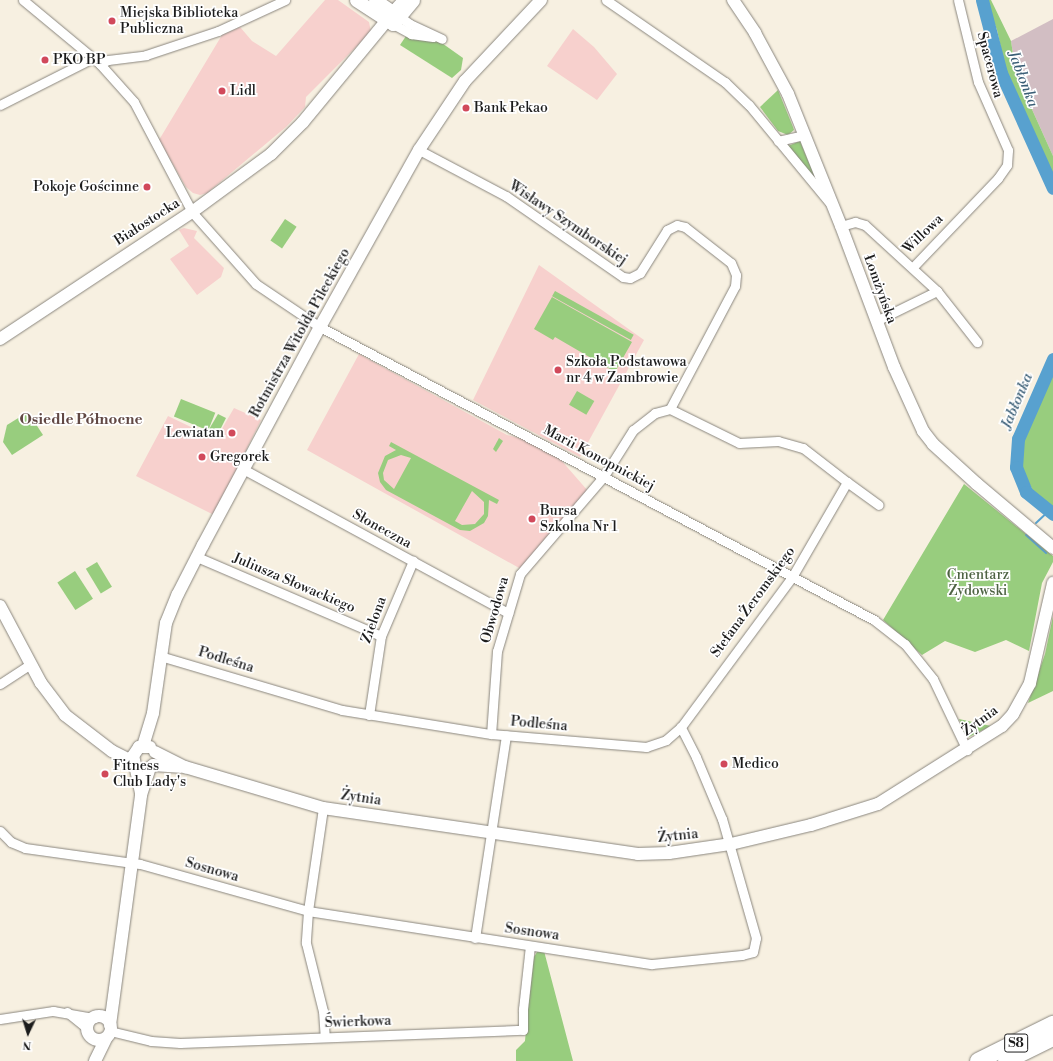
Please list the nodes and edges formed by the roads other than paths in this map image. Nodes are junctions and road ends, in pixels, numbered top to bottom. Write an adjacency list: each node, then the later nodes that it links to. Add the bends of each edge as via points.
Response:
1 (22, 0): 12 (street, Marii Konopnickiej)
2 (285, 0): 12 (street, via 218,30 146,55)
3 (356, 0): 11 (main road)
4 (375, 0): 11 (main road)
5 (404, 0): 11 (main road, Białostocka)
6 (412, 0): 11 (main road, Białostocka)
7 (541, 0): 16 (street, Rotmistrza Witolda Pileckiego, via 465,81)
8 (606, 0): 15 (street, via 725,82 749,105)
9 (732, 0): 14 (street, Łomżyńska, via 755,33 788,94)
10 (958, 0): 17 (street, Spacerowa, via 978,82)
11 (393, 18): 19 (street, Białostocka, via 303,122 246,174)
12 (96, 61): 13 (street); 19 (street, Marii Konopnickiej, via 134,102)
13 (0, 105)
14 (803, 135): 15 (street); 18 (street, Łomżyńska)
15 (778, 141): 18 (street)
16 (419, 150): 24 (street, Rotmistrza Witolda Pileckiego); 27 (street, Wisławy Szymborskiej, via 506,196 623,277 630,278 640,273 667,230 677,225 686,226 731,263 736,275 735,286)
17 (1008, 157): 21 (street, Willowa, via 1003,172)
18 (834, 208): 20 (street, Łomżyńska)
19 (192, 212): 24 (street, Marii Konopnickiej, via 256,284); 25 (street, Białostocka)
20 (841, 226): 21 (street, Willowa, via 860,222); 23 (street, Łomżyńska)
21 (913, 267): 22 (street)
22 (936, 291): 23 (street); 26 (street)
23 (876, 321): 32 (street, Łomżyńska, via 919,423 933,444)
24 (320, 327): 28 (street, Rotmistrza Witolda Pileckiego); 29 (street, Marii Konopnickiej)
25 (0, 339)
26 (977, 342)
27 (670, 408): 29 (street, Obwodowa, via 656,413 633,430); 30 (street, via 739,442 778,441 803,448)
28 (243, 470): 33 (street, Rotmistrza Witolda Pileckiego); 34 (street, Słoneczna)
29 (604, 476): 35 (street, Marii Konopnickiej); 38 (street, Obwodowa, via 520,574)
30 (847, 482): 31 (street); 35 (street, Stefana Żeromskiego)
31 (879, 505)
32 (1053, 548)
33 (196, 557): 39 (street, Juliusza Słowackiego); 40 (street, Rotmistrza Witolda Pileckiego, via 166,624)
34 (413, 561): 38 (street, Słoneczna); 39 (street, Zielona)
35 (792, 577): 44 (street, Stefana Żeromskiego); 49 (street, Marii Konopnickiej, via 874,620 905,644 933,680)
36 (1053, 583): 49 (street, Żytnia, via 1030,683 1023,700 1002,726)
37 (0, 606): 41 (street)
38 (508, 613): 45 (street, Obwodowa, via 497,651)
39 (381, 636): 43 (street, Zielona)
40 (160, 656): 43 (street, Podleśna, via 342,710); 48 (street, Rotmistrza Witolda Pileckiego)
41 (31, 664): 42 (street); 47 (street, via 51,699 65,715)
42 (0, 684)
43 (369, 715): 45 (street, Podleśna)
44 (681, 727): 46 (street, Podleśna, via 666,740 634,747); 57 (street, via 696,757)
45 (491, 734): 46 (street, Podleśna)
46 (506, 735): 56 (street)
47 (102, 741): 48 (street, Żytnia); 50 (street, via 112,751)
48 (147, 749): 50 (street, via 133,756); 51 (street); 52 (street, Żytnia)
49 (967, 750): 57 (street, Żytnia, via 878,804 811,825)
50 (136, 764): 51 (street, Żytnia); 53 (street)
51 (151, 766): 52 (street, Żytnia); 53 (street)
52 (185, 767): 54 (street, Żytnia)
53 (141, 794): 58 (street)
54 (323, 808): 56 (street, Żytnia); 59 (street)
55 (0, 831): 58 (street, Sosnowa, via 11,842 25,848)
56 (491, 833): 57 (street, Żytnia, via 638,854 670,853); 60 (street)
57 (730, 844): 61 (street, Sosnowa, via 756,938 753,952 652,964)
58 (132, 862): 59 (street, Sosnowa); 62 (street)
59 (308, 911): 60 (street, Sosnowa); 69 (street, via 306,943 323,1011)
60 (475, 938): 61 (street, Sosnowa)
61 (530, 946): 69 (street, Świerkowa, via 523,1030)
62 (115, 985): 64 (street); 67 (street)
63 (67, 1012): 64 (street); 65 (street, via 43,1011); 68 (street)
64 (96, 1017): 67 (street, via 106,1019); 68 (street, via 89,1023)
65 (0, 1020)
66 (1053, 1024): 73 (highway, S8)
67 (109, 1031): 68 (street, via 98,1040); 69 (street, Świerkowa, via 165,1043); 72 (street)
68 (90, 1033): 71 (street)
69 (325, 1037)
70 (1053, 1038): 74 (highway, S8)
71 (91, 1061)
72 (95, 1061)
73 (978, 1061)
74 (1006, 1061)

